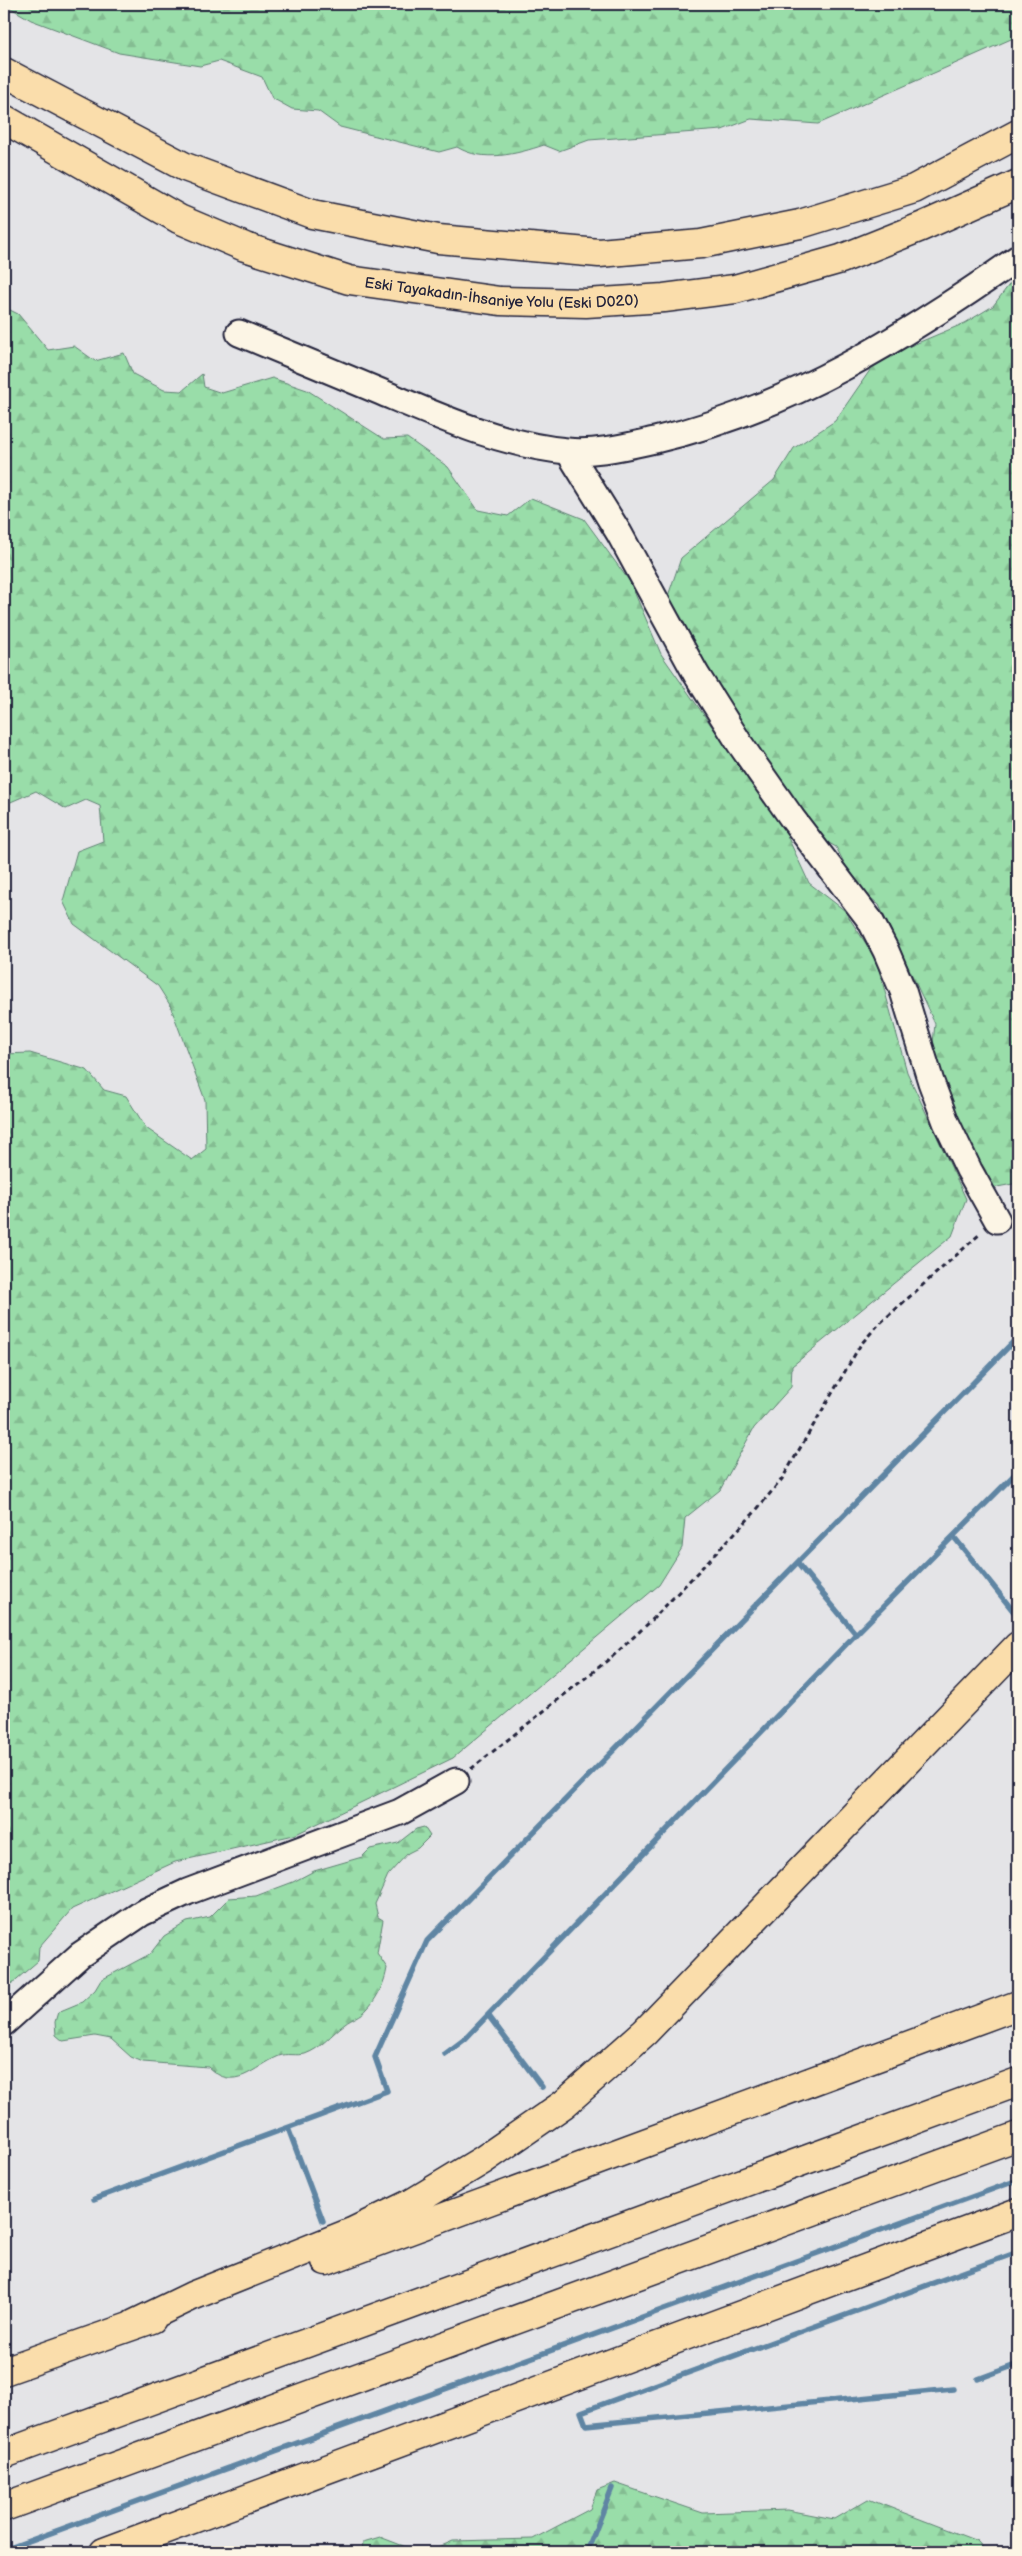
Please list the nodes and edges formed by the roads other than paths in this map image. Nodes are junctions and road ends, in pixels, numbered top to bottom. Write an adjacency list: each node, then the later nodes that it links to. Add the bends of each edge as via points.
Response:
1 (4, 72): 3 (main road, via 185,167 312,214 438,239 599,253 701,244 800,224 914,189)
2 (4, 120): 4 (main road, Eski Tayakadın-İhsaniye Yolu (Eski D020), via 179,219 245,247 349,280 500,301 586,303 735,289 841,259 921,228)
3 (1018, 134)
4 (1018, 184)
5 (1018, 258): 7 (street, via 906,332 794,393 684,433 621,448)
6 (239, 333): 7 (street, via 453,423)
7 (568, 451): 8 (street, via 618,533 696,674 740,744 870,920 903,990 946,1122)
8 (997, 1220)
9 (1018, 1646): 16 (main road, via 645,2032 564,2104 483,2160 412,2203 352,2232 192,2296)
10 (456, 1781): 12 (street, via 400,1812 187,1892 142,1913 80,1955)
11 (1018, 2005): 16 (main road, via 352,2252 230,2295)
12 (4, 2023)
13 (1018, 2082): 18 (main road)
14 (1018, 2136): 19 (main road)
15 (1018, 2212): 20 (main road)
16 (134, 2324): 17 (main road)
17 (4, 2371)
18 (4, 2454)
19 (4, 2507)
20 (104, 2552)

